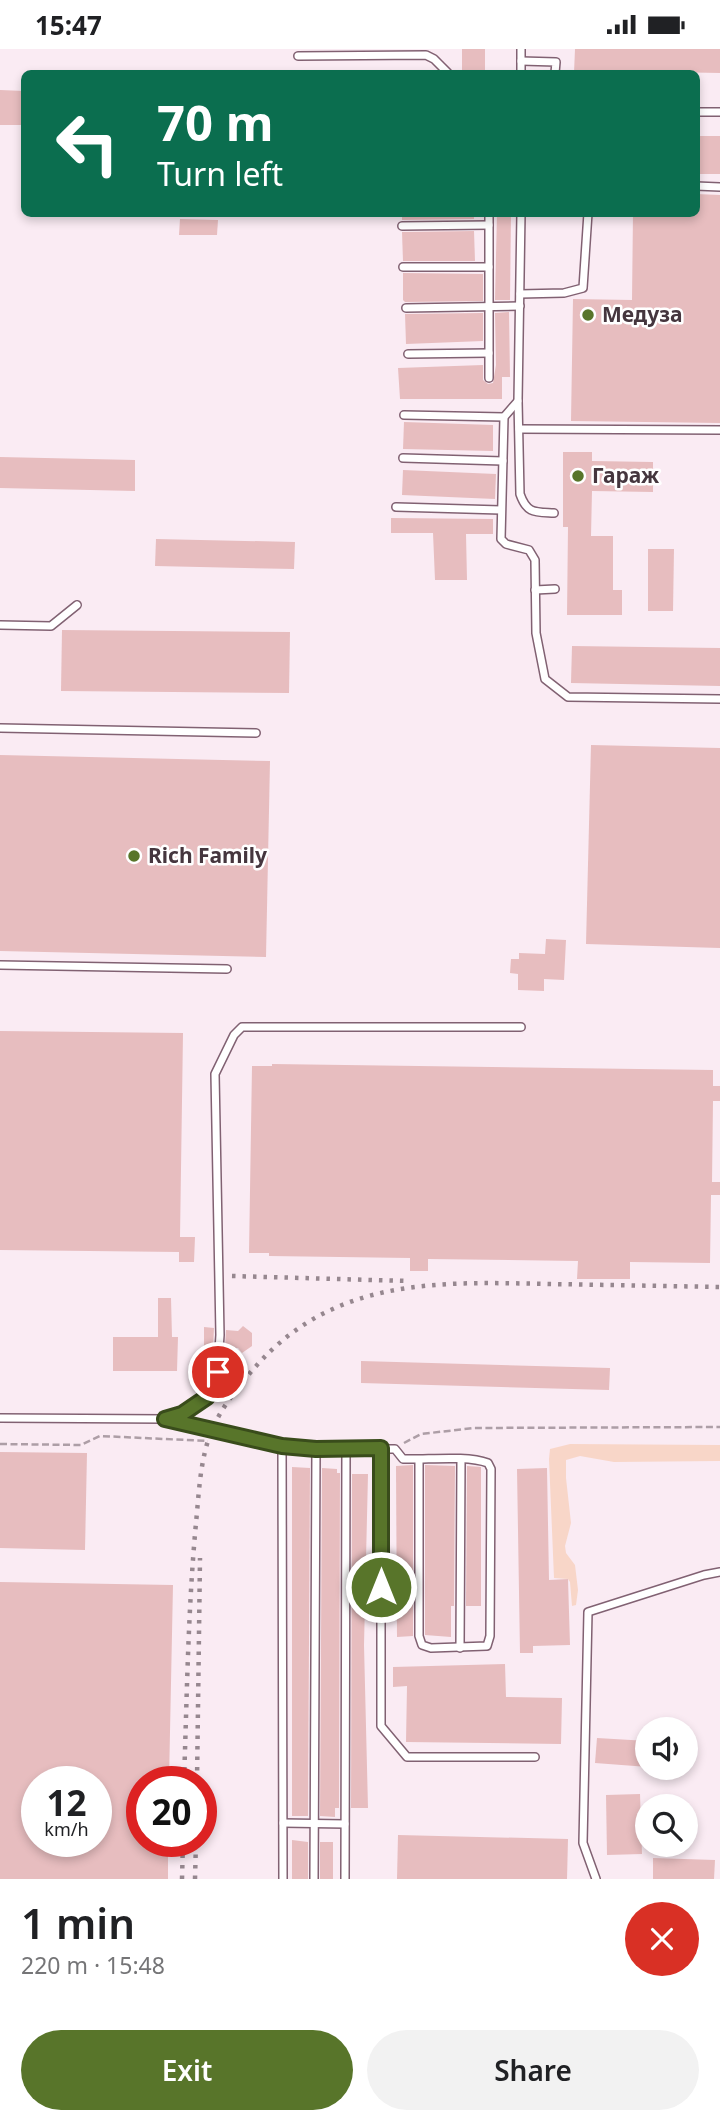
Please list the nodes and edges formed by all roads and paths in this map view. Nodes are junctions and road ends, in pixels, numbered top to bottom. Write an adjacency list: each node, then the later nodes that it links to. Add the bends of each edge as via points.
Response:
1 (521, 49): 3 (lane)
2 (298, 57): 4 (lane, via 426,55)
3 (521, 61): 5 (lane); 6 (lane, via 555,62)
4 (445, 70)
5 (521, 70)
6 (555, 70)
7 (700, 112): 8 (lane)
8 (720, 112)
9 (700, 186): 10 (lane)
10 (720, 187)
11 (489, 217): 14 (lane)
12 (522, 217): 18 (lane)
13 (587, 217): 18 (lane, via 583,288)
14 (489, 225): 15 (lane); 17 (lane)
15 (401, 226)
16 (403, 267): 17 (lane)
17 (489, 267): 19 (lane)
18 (520, 293): 20 (lane)
19 (489, 306): 20 (lane); 21 (lane); 22 (lane)
20 (520, 306): 25 (lane)
21 (406, 308)
22 (489, 353): 23 (lane); 24 (lane)
23 (408, 355)
24 (489, 378)
25 (518, 401): 27 (lane); 28 (lane)
26 (404, 415): 27 (lane)
27 (504, 417): 31 (lane)
28 (519, 429): 29 (lane); 34 (lane, via 524,506 533,512)
29 (720, 430)
30 (402, 458): 31 (lane)
31 (503, 461): 33 (lane)
32 (396, 507): 33 (lane)
33 (502, 510): 36 (lane, via 501,538 506,544 529,550)
34 (554, 513)
35 (555, 589): 36 (lane)
36 (535, 590): 39 (lane, via 536,633 545,679 568,697)
37 (77, 605): 38 (lane, via 51,626)
38 (0, 625)
39 (720, 699)
40 (0, 728): 41 (lane)
41 (256, 733)
42 (0, 965): 43 (lane)
43 (227, 969)
44 (521, 1027): 46 (lane, via 242,1027 234,1035 215,1074 218,1372 207,1397)
45 (0, 1418): 46 (lane)
46 (165, 1419): 50 (lane)
47 (720, 1427): 54 (path, via 474,1428 421,1434)
48 (209, 1441): 49 (path, via 100,1436 81,1445)
49 (0, 1444)
50 (282, 1446): 53 (lane); 60 (lane)
51 (346, 1448): 52 (lane); 53 (lane); 62 (lane)
52 (381, 1448): 54 (lane); 59 (lane, via 381,1726 407,1757)
53 (316, 1449): 61 (lane)
54 (395, 1449): 55 (lane, via 403,1459)
55 (419, 1459): 56 (lane); 58 (lane, via 419,1636 422,1645 431,1648)
56 (461, 1460): 58 (lane); 58 (lane, via 488,1463 491,1483 490,1636 487,1646)
57 (720, 1572): 66 (lane, via 587,1612 583,1843)
58 (460, 1648)
59 (536, 1758)
60 (283, 1823): 61 (lane); 63 (lane)
61 (314, 1823): 62 (lane); 64 (lane)
62 (345, 1824): 65 (lane)
63 (283, 1879)
64 (314, 1879)
65 (345, 1879)
66 (596, 1879)

